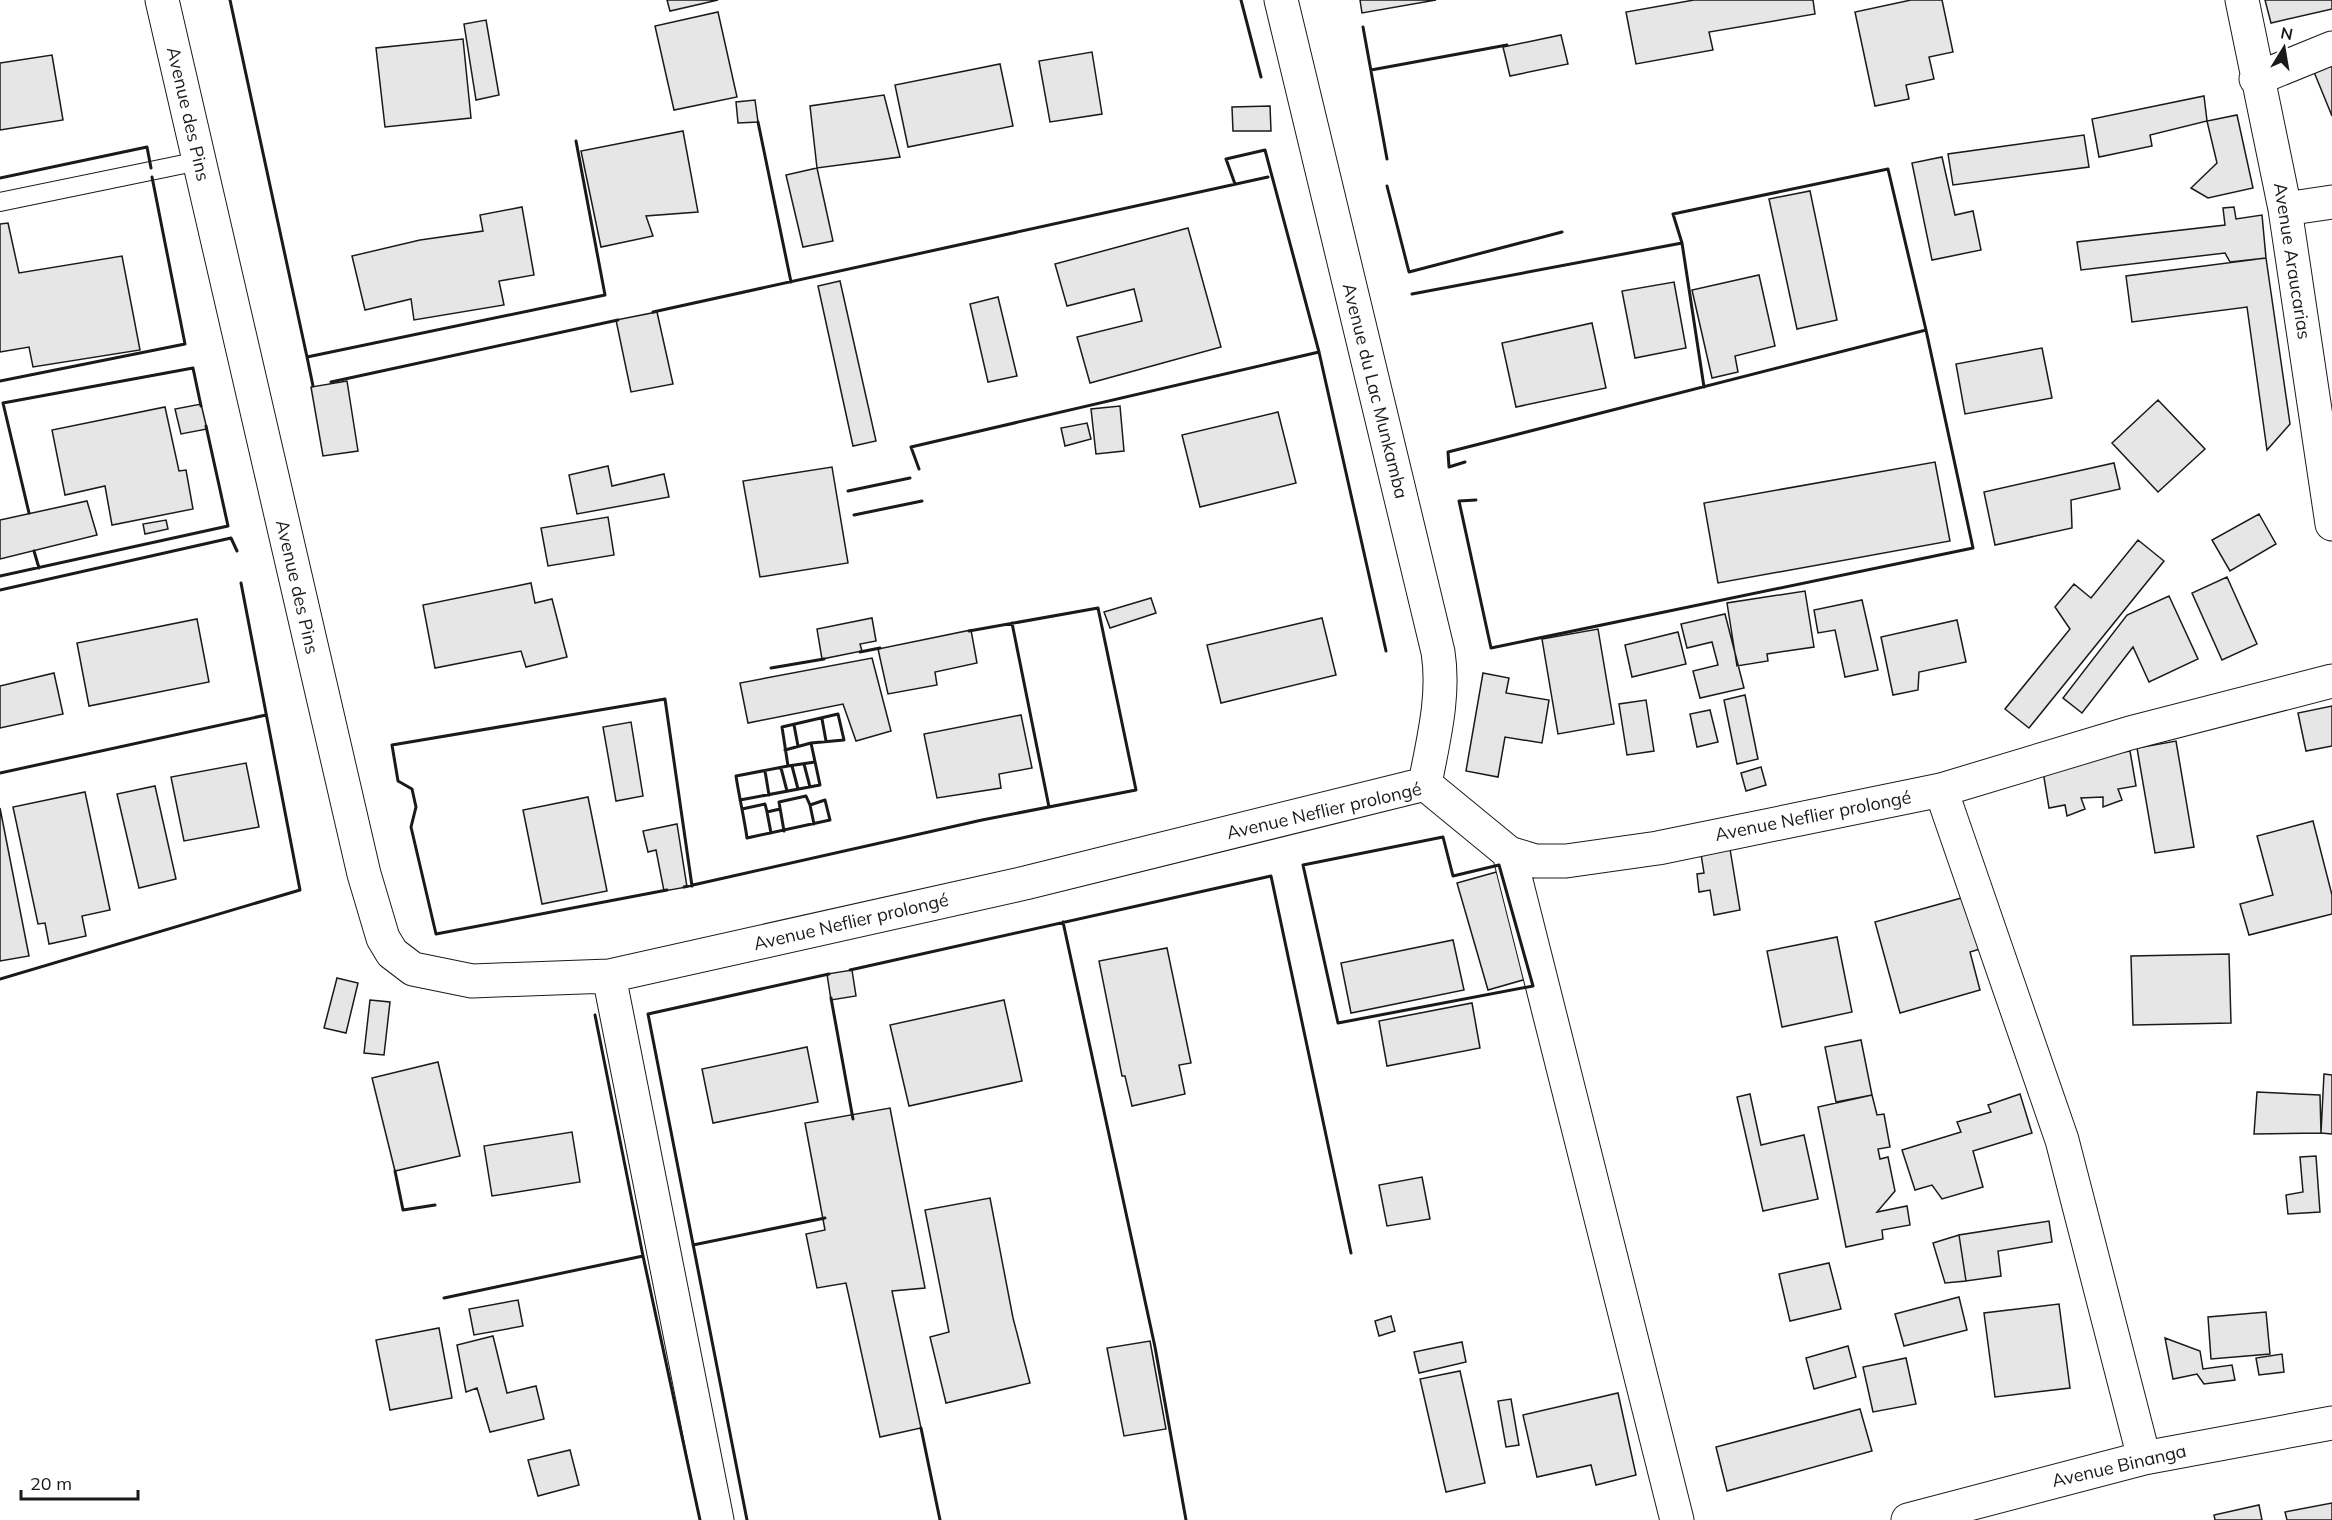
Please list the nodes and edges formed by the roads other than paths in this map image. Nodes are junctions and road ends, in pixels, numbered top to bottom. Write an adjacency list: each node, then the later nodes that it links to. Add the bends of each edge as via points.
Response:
1 (162, 0): 6 (street, Avenue des Pins)
2 (1281, 0): 12 (street, Avenue du Lac Munkamba, via 1438,652 1441,694)
3 (2242, 0): 5 (street, Avenue Araucarias)
4 (2332, 48): 5 (street)
5 (2256, 79): 9 (street, Avenue Araucarias)
6 (199, 161): 7 (lane); 15 (street, Avenue des Pins, via 364,874 383,938 392,953 413,969 450,978 472,981)
7 (0, 202)
8 (2332, 202): 9 (street)
9 (2285, 209): 10 (street, Avenue Araucarias)
10 (2332, 524)
11 (2332, 681): 13 (street, Avenue Neflier prolongé, via 2130,733)
12 (1425, 784): 14 (street, Avenue Neflier prolongé); 15 (street, Avenue Neflier prolongé, via 1025,883)
13 (1941, 790): 14 (street, Avenue Neflier prolongé, via 1658,848 1566,861 1535,861); 17 (street, via 2062,1140)
14 (1509, 853): 19 (street)
15 (609, 976): 18 (street)
16 (2332, 1423): 17 (street, Avenue Binanga)
17 (2144, 1458): 20 (street, Avenue Binanga)
18 (717, 1520)
19 (1677, 1520)
20 (1908, 1520)

